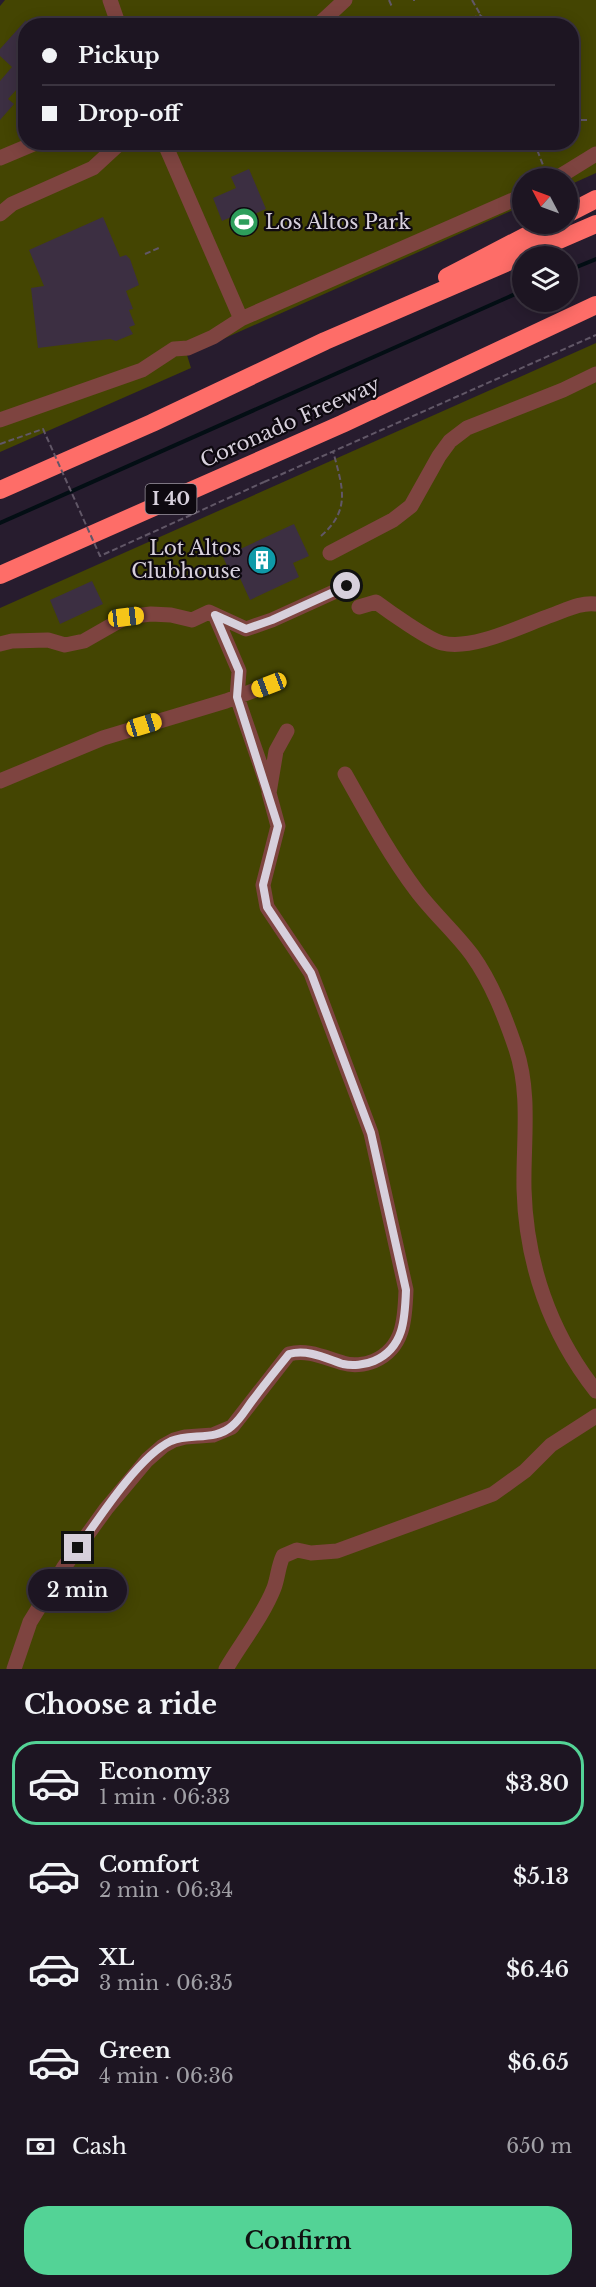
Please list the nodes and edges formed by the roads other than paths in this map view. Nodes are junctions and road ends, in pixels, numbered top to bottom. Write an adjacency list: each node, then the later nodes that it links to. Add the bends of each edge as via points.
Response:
1 (110, 0): 3 (street)
2 (345, 0): 4 (street)
3 (116, 18)
4 (326, 18)
5 (19, 150): 9 (street)
6 (112, 150): 14 (street, via 93,168 12,204)
7 (167, 150): 18 (street)
8 (596, 154): 10 (street)
9 (0, 158)
10 (573, 168)
11 (512, 199): 18 (street)
12 (596, 199): 13 (highway)
13 (578, 208)
14 (0, 214)
15 (596, 224): 20 (highway)
16 (530, 234): 20 (highway)
17 (596, 305): 23 (highway, Coronado Freeway / I 40)
18 (241, 319): 22 (street, via 213,337 188,348 174,349 142,369)
19 (596, 319): 23 (highway)
20 (325, 341): 24 (highway)
21 (596, 374): 25 (street, via 467,428 439,456 411,506 393,520)
22 (0, 420)
23 (342, 424): 26 (highway, Coronado Freeway / I 40)
24 (0, 490)
25 (330, 553)
26 (0, 575)
27 (347, 586): 30 (street, via 246,629)
28 (596, 604): 29 (street, via 588,603 485,640 459,644 441,644 376,602)
29 (359, 607)
30 (215, 615): 31 (street, via 209,612 192,620 151,614 126,617 84,641 65,645 48,640); 33 (street, via 239,671)
31 (0, 644)
32 (269, 685): 33 (street)
33 (237, 697): 36 (street, via 103,738); 37 (street)
34 (287, 731): 37 (street, via 276,752)
35 (345, 774): 38 (street, via 393,857 474,957 498,1001 517,1052 525,1102 524,1190 531,1256 560,1338)
36 (0, 782)
37 (269, 793): 40 (street, via 278,826 263,885 267,907 311,973 371,1133 406,1290 405,1317 388,1355 368,1364 346,1365 319,1355 289,1354 232,1427 213,1435 185,1437 163,1446 147,1460 64,1567 30,1622)
38 (596, 1391)
39 (596, 1416): 41 (street, via 550,1444 525,1471 493,1494 337,1551 297,1550 283,1556 267,1603)
40 (14, 1669)
41 (226, 1669)

